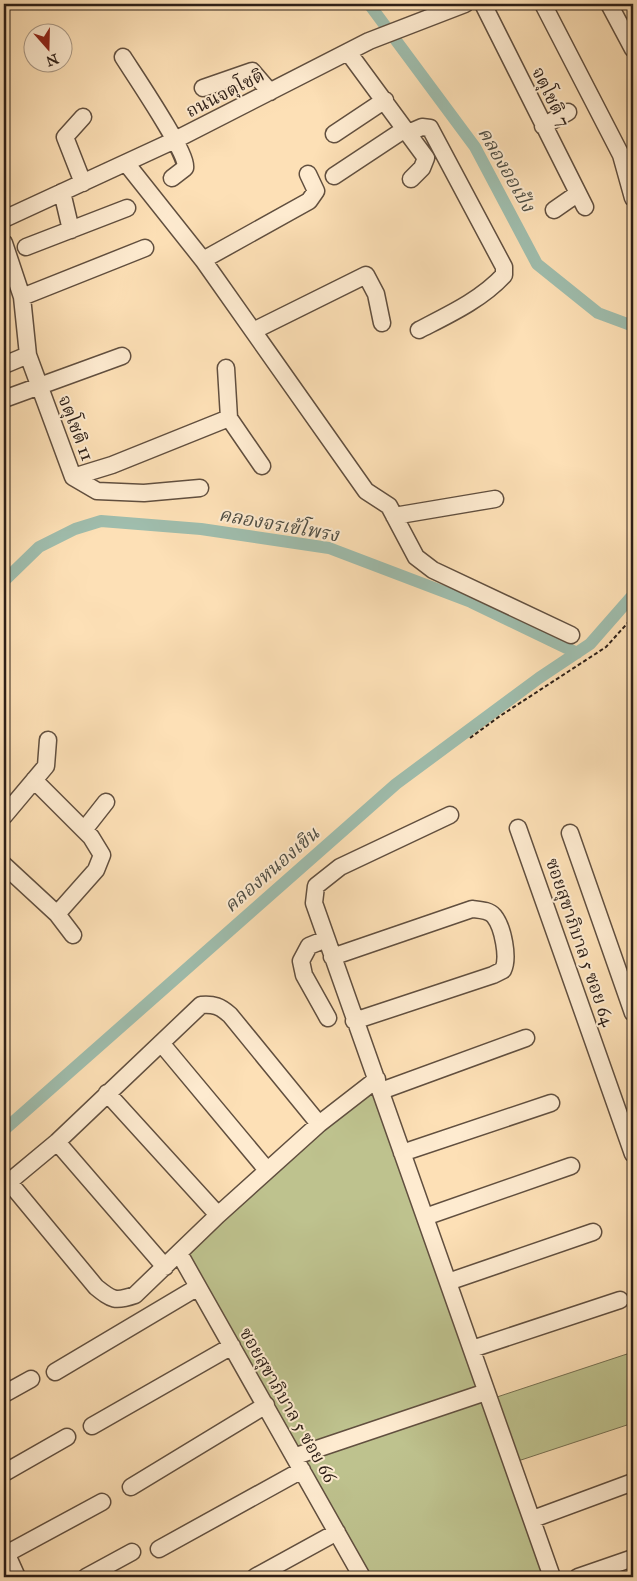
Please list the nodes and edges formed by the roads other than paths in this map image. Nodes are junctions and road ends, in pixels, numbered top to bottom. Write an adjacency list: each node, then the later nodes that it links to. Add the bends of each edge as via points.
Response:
1 (465, 4): 6 (street, ถนนจตุโชติ, via 414,22)
2 (483, 4): 13 (street, จตุโชติ 7)
3 (543, 4): 24 (street, via 621,155)
4 (609, 4): 5 (street)
5 (633, 49)
6 (348, 52): 9 (street, ถนนจตุโชติ); 10 (street)
7 (123, 57): 16 (street)
8 (203, 88): 9 (street, via 252,71)
9 (270, 92): 16 (street, ถนนจตุโชติ)
10 (385, 100): 14 (street); 15 (street)
11 (568, 112): 13 (street)
12 (83, 117): 22 (street, via 65,137)
13 (543, 126): 26 (street, จตุโชติ 7, via 581,200)
14 (406, 131): 19 (street); 21 (street, via 426,158 422,168); 35 (street, via 430,128 504,268 504,275 484,291)
15 (334, 134)
16 (175, 140): 17 (street, ถนนจตุโชติ); 20 (street, via 186,166)
17 (126, 163): 22 (street, ถนนจตุโชติ); 32 (street)
18 (308, 174): 32 (street, via 316,191 309,201)
19 (334, 176)
20 (172, 178)
21 (411, 179)
22 (83, 183): 23 (street, ถนนจตุโชติ)
23 (62, 192): 27 (street, ถนนจตุโชติ); 28 (street)
24 (633, 198)
25 (127, 208): 28 (street)
26 (554, 210)
27 (4, 219)
28 (71, 230): 30 (street)
29 (4, 243): 33 (street, จตุโชติ 11)
30 (26, 247)
31 (145, 248): 33 (street)
32 (203, 260): 36 (street)
33 (22, 297): 37 (street, จตุโชติ 11)
34 (382, 323): 36 (street, via 376,294 366,275)
35 (420, 330)
36 (253, 331): 48 (street, via 366,491 389,506)
37 (28, 355): 39 (street); 41 (street, จตุโชติ 11)
38 (122, 356): 41 (street)
39 (4, 365)
40 (226, 368): 43 (street)
41 (39, 388): 42 (street); 45 (street, จตุโชติ 11)
42 (4, 400)
43 (229, 418): 44 (street); 45 (street, จตุโชติ 11, via 112,465)
44 (262, 466)
45 (73, 477): 46 (street, via 97,491 144,493)
46 (200, 488)
47 (495, 499): 48 (street)
48 (394, 516): 49 (street, via 416,557 433,570)
49 (571, 635)
50 (48, 740): 51 (street, via 46,766)
51 (34, 780): 53 (street); 56 (street)
52 (106, 802): 56 (street)
53 (4, 816)
54 (450, 816): 61 (street, via 340,867 316,886 314,903)
55 (518, 828): 74 (street, ซอยสุขาภิบาล 5 ซอย 64)
56 (84, 830): 59 (street, via 100,848 102,860)
57 (570, 833): 63 (street)
58 (4, 865): 59 (street)
59 (56, 914): 60 (street)
60 (73, 935)
61 (326, 939): 62 (street); 64 (street, via 309,946 301,961 304,975)
62 (332, 957): 65 (street); 65 (street, via 472,909 484,910 494,916 500,931 507,956 503,970)
63 (633, 1013)
64 (328, 1018)
65 (354, 1021): 68 (street)
66 (526, 1038): 68 (street)
67 (161, 1043): 69 (street); 71 (street, via 201,1005 213,1004 222,1008); 76 (street)
68 (379, 1085): 71 (street); 73 (street)
69 (107, 1094): 72 (street); 78 (street)
70 (551, 1103): 73 (street)
71 (319, 1124): 76 (street)
72 (57, 1142): 77 (street); 82 (street)
73 (402, 1153): 79 (street)
74 (633, 1154)
75 (571, 1166): 79 (street)
76 (267, 1170): 78 (street)
77 (6, 1184): 82 (street, via 108,1297 120,1300 134,1295)
78 (218, 1215): 81 (street)
79 (425, 1216): 83 (street)
80 (593, 1232): 83 (street)
81 (179, 1253): 82 (street); 84 (street, ซอยสุขาภิบาล 5 ซอย 66)
82 (165, 1267)
83 (448, 1282): 87 (street)
84 (198, 1287): 86 (street, ซอยสุขาภิบาล 5 ซอย 66); 88 (street)
85 (620, 1300): 87 (street)
86 (232, 1346): 92 (street, ซอยสุขาภิบาล 5 ซอย 66); 93 (street)
87 (472, 1349): 90 (street)
88 (54, 1372)
89 (31, 1379): 91 (street)
90 (486, 1392): 95 (street); 100 (street)
91 (4, 1394)
92 (266, 1405): 95 (street, ซอยสุขาภิบาล 5 ซอย 66); 98 (street)
93 (92, 1426)
94 (67, 1437): 96 (street)
95 (299, 1463): 101 (street, ซอยสุขาภิบาล 5 ซอย 66); 102 (street)
96 (4, 1473)
97 (633, 1482): 100 (street)
98 (130, 1487)
99 (102, 1502): 103 (street)
100 (533, 1518): 110 (street)
101 (337, 1532): 108 (street); 109 (street, ซอยสุขาภิบาล 5 ซอย 66)
102 (159, 1549)
103 (5, 1551): 106 (street)
104 (132, 1552): 107 (street)
105 (633, 1558): 111 (street)
106 (16, 1577)
107 (86, 1577)
108 (255, 1577)
109 (362, 1577)
110 (552, 1577)
111 (578, 1577)

